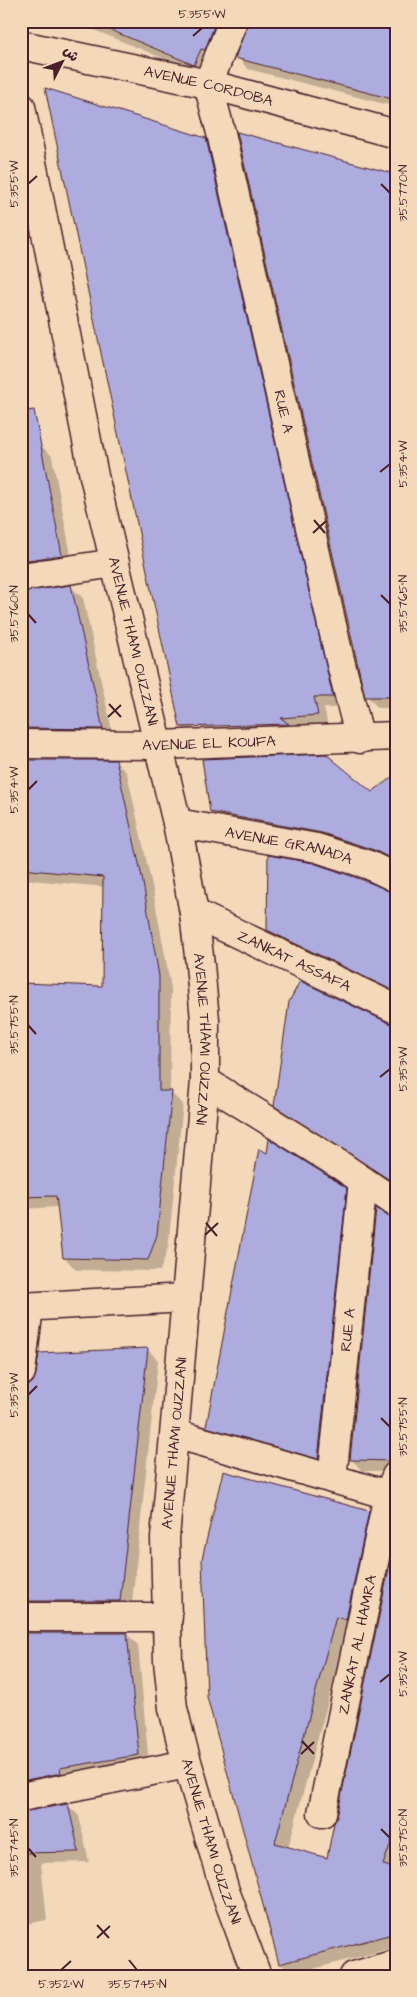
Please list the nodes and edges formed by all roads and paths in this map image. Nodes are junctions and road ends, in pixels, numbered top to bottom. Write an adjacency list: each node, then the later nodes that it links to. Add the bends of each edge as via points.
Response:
1 (233, 21): 3 (street)
2 (21, 45): 3 (street, AVENUE CORDOBA)
3 (208, 84): 5 (street, AVENUE CORDOBA); 9 (street, RUE A)
4 (21, 107): 6 (street, AVENUE THAMI OUZZANI, via 94,476)
5 (396, 134)
6 (115, 563): 7 (street); 11 (street, AVENUE THAMI OUZZANI)
7 (21, 577)
8 (396, 736): 9 (street, AVENUE EL KOUFA)
9 (360, 738): 11 (street, AVENUE EL KOUFA)
10 (21, 744): 11 (street, AVENUE EL KOUFA)
11 (159, 745): 12 (street, AVENUE THAMI OUZZANI)
12 (177, 823): 13 (street, AVENUE GRANADA, via 317,848 369,865); 14 (street, AVENUE THAMI OUZZANI)
13 (396, 878)
14 (194, 913): 15 (street, ZANKAT ASSAFA); 16 (street, AVENUE THAMI OUZZANI, via 205,1020)
15 (396, 1009)
16 (205, 1081): 17 (street); 19 (street, AVENUE THAMI OUZZANI)
17 (363, 1181): 18 (street); 23 (street, RUE A)
18 (396, 1203)
19 (186, 1298): 20 (street); 22 (street, AVENUE THAMI OUZZANI)
20 (25, 1307): 21 (street)
21 (21, 1372)
22 (174, 1434): 23 (street); 25 (street, AVENUE THAMI OUZZANI, via 165,1538)
23 (332, 1479): 24 (street)
24 (393, 1489): 29 (street, ZANKAT AL HAMRA)
25 (168, 1617): 26 (street); 27 (street, AVENUE THAMI OUZZANI, via 173,1708)
26 (21, 1618)
27 (187, 1764): 28 (street); 31 (street, AVENUE THAMI OUZZANI, via 225,1892)
28 (21, 1796)
29 (322, 1813)
30 (396, 1964): 32 (street)
31 (256, 1976)
32 (354, 1976)

